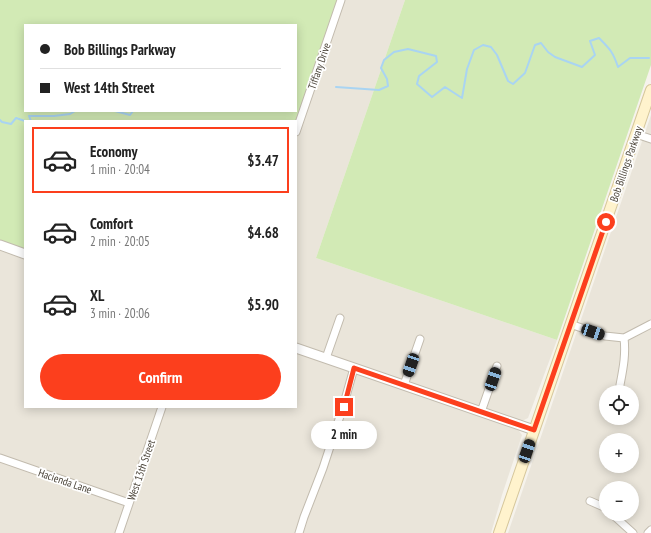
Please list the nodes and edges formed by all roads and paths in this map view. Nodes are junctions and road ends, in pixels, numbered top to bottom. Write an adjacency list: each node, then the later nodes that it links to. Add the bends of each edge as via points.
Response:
1 (341, 0): 3 (street, Tiffany Drive)
2 (651, 90): 4 (main road, Bob Billings Parkway)
3 (297, 129)
4 (636, 134): 5 (street); 9 (main road, Bob Billings Parkway)
5 (651, 139)
6 (0, 245): 7 (street)
7 (24, 254)
8 (340, 318): 14 (street)
9 (570, 324): 11 (street, via 605,336); 21 (main road, Bob Billings Parkway)
10 (651, 324): 11 (street)
11 (624, 338): 18 (street, via 624,365)
12 (420, 339): 17 (street)
13 (297, 348): 14 (street)
14 (326, 358): 16 (street)
15 (497, 366): 20 (street)
16 (354, 368): 17 (street); 29 (street, via 344,407)
17 (404, 385): 20 (street)
18 (620, 385)
19 (162, 408): 24 (street, West 13th Street)
20 (481, 412): 21 (street)
21 (534, 430): 30 (main road, Bob Billings Parkway)
22 (0, 458): 24 (street, Hacienda Lane)
23 (590, 501): 25 (street)
24 (129, 503): 28 (street, West 13th Street)
25 (599, 505)
26 (620, 521): 31 (street)
27 (651, 530): 32 (street)
28 (119, 533)
29 (300, 533)
30 (499, 533)
31 (633, 533)
32 (648, 533)

